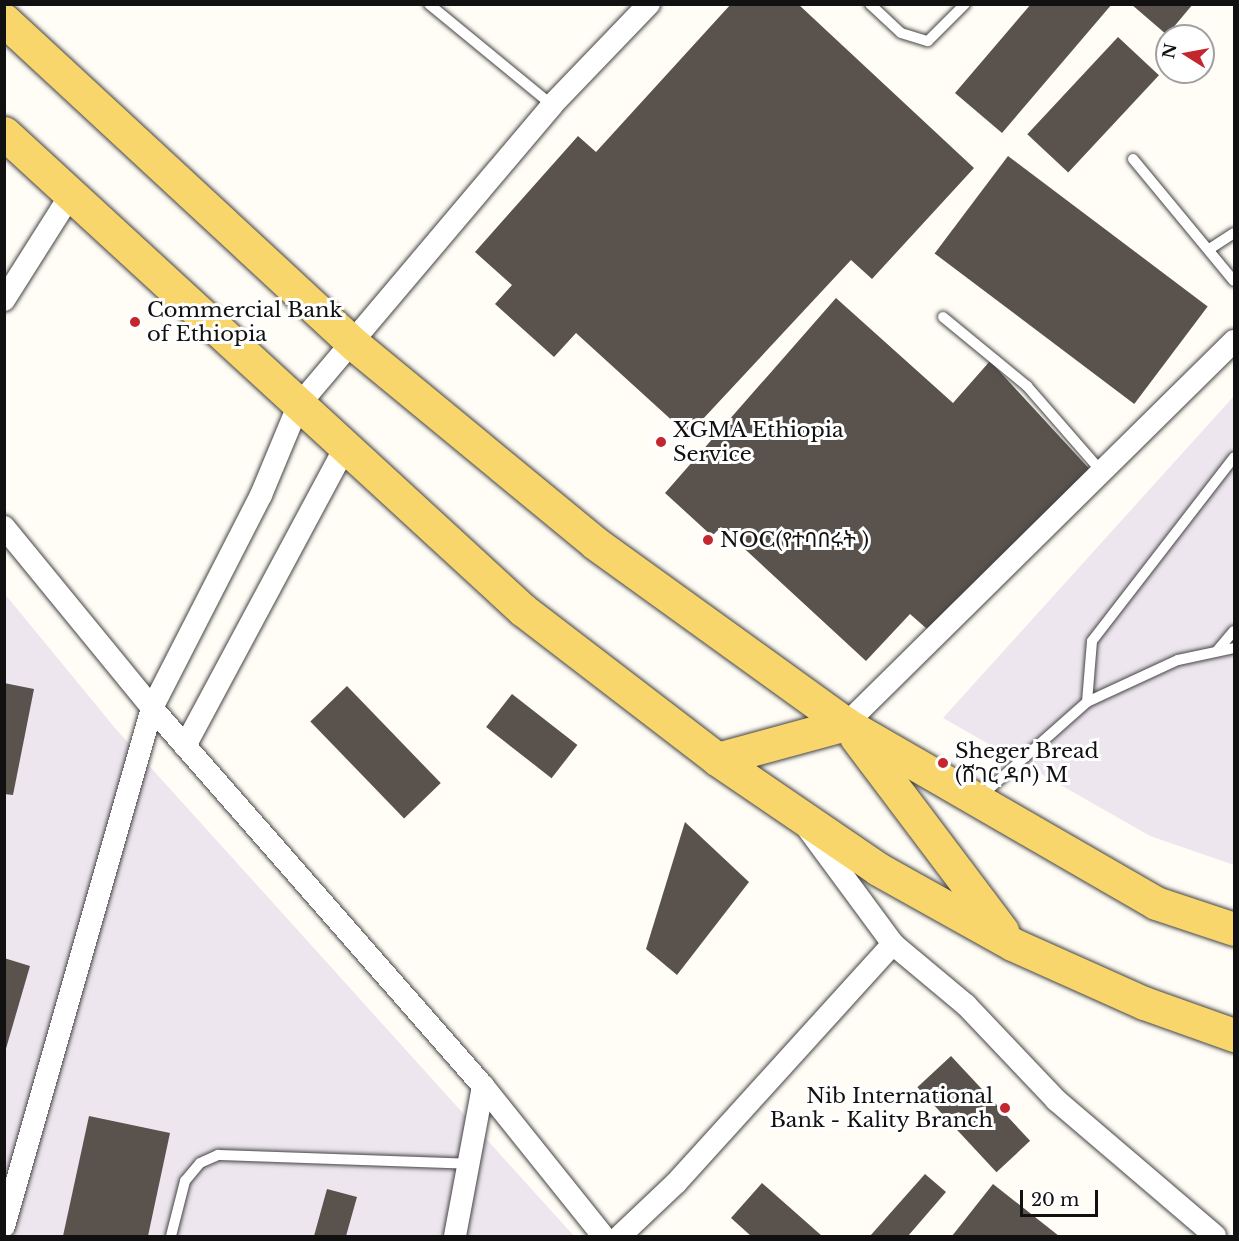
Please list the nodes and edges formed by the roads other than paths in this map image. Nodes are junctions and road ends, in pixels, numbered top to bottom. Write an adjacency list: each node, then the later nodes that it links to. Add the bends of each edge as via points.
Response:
1 (429, 4): 6 (lane)
2 (649, 4): 6 (street)
3 (870, 4): 4 (lane, via 901,33 928,41)
4 (965, 4)
5 (4, 20): 16 (main road)
6 (552, 105): 16 (street)
7 (4, 133): 9 (main road)
8 (1133, 159): 11 (lane)
9 (71, 194): 13 (street); 17 (main road)
10 (1234, 233): 11 (lane)
11 (1211, 248): 12 (lane)
12 (1234, 281)
13 (4, 300)
14 (943, 317): 20 (lane, via 1027,386)
15 (1234, 341): 20 (street)
16 (355, 345): 17 (street); 27 (main road, via 595,543)
17 (298, 406): 18 (main road); 26 (street, via 261,495)
18 (344, 449): 28 (street); 29 (main road, via 523,610)
19 (1234, 457): 25 (lane, via 1092,641)
20 (1102, 472): 27 (street)
21 (4, 526): 26 (street)
22 (1234, 632): 24 (lane)
23 (1234, 648): 24 (lane)
24 (1216, 652): 25 (lane, via 1178,660)
25 (1087, 702): 30 (lane)
26 (152, 708): 28 (street); 38 (street)
27 (846, 724): 29 (main road); 30 (main road); 34 (main road)
28 (185, 746): 36 (street)
29 (717, 759): 31 (main road)
30 (976, 801): 32 (main road, via 1156,903)
31 (795, 811): 33 (street); 34 (main road, via 878,869)
32 (1234, 929)
33 (893, 944): 42 (street, via 676,1183); 43 (street, via 966,1005 1056,1100)
34 (1012, 944): 35 (main road, via 1144,1004)
35 (1234, 1035)
36 (483, 1086): 37 (street); 41 (street)
37 (471, 1164): 39 (lane, via 218,1155 200,1163 185,1181); 40 (street)
38 (4, 1226)
39 (171, 1236)
40 (455, 1236)
41 (603, 1236)
42 (620, 1236)
43 (1215, 1236)

